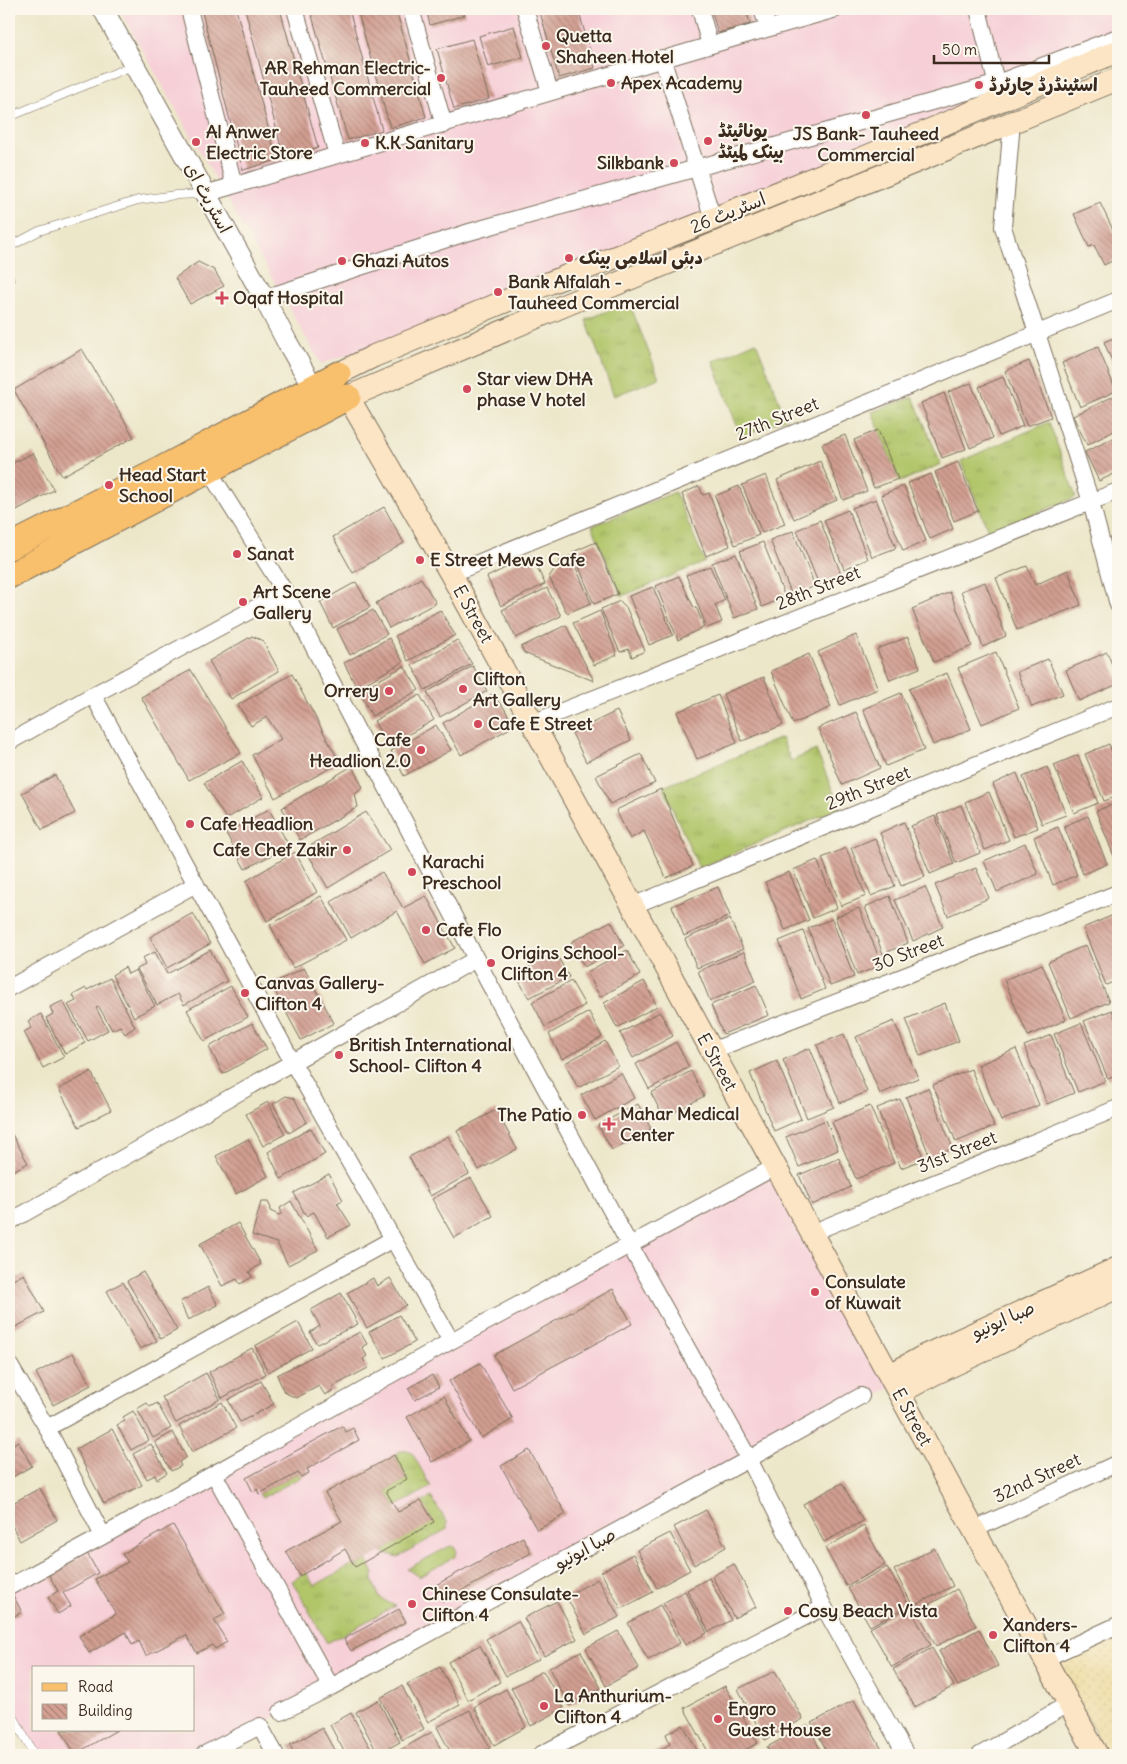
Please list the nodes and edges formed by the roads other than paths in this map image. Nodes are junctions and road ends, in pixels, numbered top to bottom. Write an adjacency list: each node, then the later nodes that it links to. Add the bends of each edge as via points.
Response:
1 (104, 9): 15 (street, اسٹریٹ ای)
2 (189, 9): 24 (street)
3 (295, 9): 22 (street)
4 (412, 9): 21 (street)
5 (525, 9): 17 (street)
6 (700, 9): 12 (street)
7 (762, 9): 10 (street)
8 (836, 9): 10 (street)
9 (978, 9): 18 (street)
10 (768, 28): 12 (street)
11 (1118, 37): 18 (street)
12 (710, 45): 14 (street)
13 (1118, 51): 18 (main road, اسٹریٹ 26)
14 (662, 58): 17 (street); 23 (street)
15 (134, 65): 19 (lane); 25 (street, اسٹریٹ ای)
16 (1118, 79): 20 (main road, اسٹریٹ 26)
17 (550, 92): 21 (street)
18 (998, 92): 23 (street); 26 (main road, اسٹریٹ 26, via 863,158)
19 (9, 117)
20 (1012, 122): 30 (street, via 1003,227); 33 (main road, اسٹریٹ 26)
21 (444, 124): 22 (street)
22 (337, 155): 24 (street)
23 (698, 168): 26 (street); 28 (street, via 466,233)
24 (234, 186): 25 (street)
25 (205, 194): 27 (lane, via 138,200 40,231); 28 (street, اسٹریٹ ای)
26 (713, 220): 31 (main road, اسٹریٹ 26, via 541,287)
27 (9, 247)
28 (264, 298): 32 (street, اسٹریٹ ای)
29 (1118, 300): 30 (street, 27th Street)
30 (1038, 333): 36 (street); 38 (street, 27th Street)
31 (338, 374): 32 (main road)
32 (313, 387): 37 (main road)
33 (348, 396): 34 (main road); 38 (main road, E Street)
34 (209, 471): 39 (main road); 40 (street)
35 (1118, 491): 36 (street, 28th Street)
36 (1091, 502): 41 (street); 44 (street, 28th Street)
37 (9, 547)
38 (451, 574): 44 (main road, E Street)
39 (9, 576)
40 (284, 592): 42 (street); 49 (street)
41 (1118, 605)
42 (93, 695): 45 (street); 46 (street)
43 (1118, 706): 48 (street, 29th Street)
44 (532, 723): 48 (main road, E Street)
45 (9, 742)
46 (196, 884): 50 (street); 52 (street)
47 (1118, 894): 51 (street, 30 Street)
48 (632, 906): 51 (main road, E Street)
49 (476, 959): 52 (street); 58 (street)
50 (9, 988)
51 (711, 1051): 54 (main road, E Street)
52 (293, 1063): 55 (street); 57 (street)
53 (1118, 1108): 56 (street, 31st Street)
54 (775, 1167): 56 (main road, E Street); 58 (street)
55 (9, 1222)
56 (811, 1233): 63 (main road, E Street)
57 (393, 1239): 61 (street); 65 (street)
58 (629, 1244): 61 (street); 66 (street)
59 (1118, 1268): 63 (main road, صبا ایونیو, via 933,1352)
60 (1118, 1287): 63 (main road, صبا ایونیو, via 932,1375)
61 (451, 1342): 68 (street)
62 (9, 1364): 65 (street)
63 (894, 1384): 69 (main road, E Street)
64 (860, 1396): 66 (street, صبا ایونیو)
65 (47, 1428): 70 (street)
66 (749, 1459): 72 (street); 75 (street, صبا ایونیو)
67 (1118, 1463): 69 (street, 32nd Street)
68 (214, 1474): 70 (street); 75 (street)
69 (973, 1530): 74 (main road, E Street)
70 (103, 1536): 71 (street)
71 (9, 1587)
72 (824, 1607): 82 (street); 83 (street)
73 (1118, 1625): 74 (street)
74 (1044, 1659): 76 (main road, E Street)
75 (331, 1687): 78 (street, صبا ایونیو)
76 (1068, 1704): 84 (street); 85 (main road, E Street)
77 (9, 1708): 79 (lane)
78 (281, 1712)
79 (34, 1755)
80 (204, 1755): 81 (street, via 260,1726)
81 (276, 1755)
82 (540, 1755)
83 (906, 1755)
84 (980, 1755)
85 (1097, 1755)

